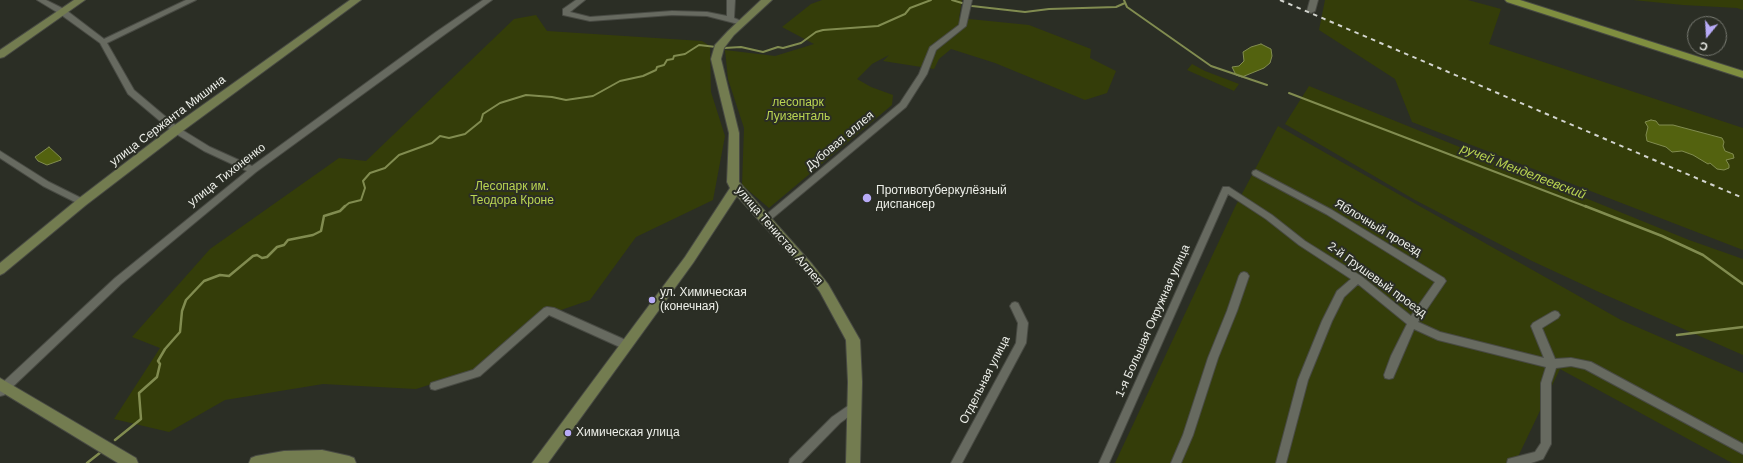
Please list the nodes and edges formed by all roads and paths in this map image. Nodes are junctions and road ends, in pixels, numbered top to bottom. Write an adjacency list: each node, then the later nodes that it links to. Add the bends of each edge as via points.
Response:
1 (40, 0): 13 (street)
2 (80, 0): 13 (street)
3 (192, 0): 16 (street)
4 (354, 0): 19 (street, улица Сержанта Мишина)
5 (488, 0): 21 (street, улица Тихоненко)
6 (581, 0): 14 (street, via 566,13 590,19 672,13 708,14)
7 (731, 0): 14 (street)
8 (767, 0): 15 (street, улица Тенистая Аллея)
9 (1314, 0): 12 (street)
10 (1510, 0): 18 (main road)
11 (968, 3): 26 (street, Дубовая аллея, via 962,26 933,49 923,74 903,105)
12 (1311, 11)
13 (63, 12): 16 (street); 17 (street)
14 (730, 18): 15 (street)
15 (742, 23): 23 (street, улица Тенистая Аллея, via 719,47 716,59 734,133 733,182)
16 (103, 42): 19 (street, via 131,92)
17 (0, 55)
18 (1743, 75)
19 (176, 130): 21 (street, via 207,149); 25 (street, улица Сержанта Мишина)
20 (0, 154): 25 (street, via 46,184)
21 (253, 170): 37 (street, улица Тихоненко, via 118,281)
22 (1256, 173): 32 (street, Яблочный проезд, via 1329,212 1441,281)
23 (736, 188): 26 (street, улица Тенистая Аллея); 33 (street, via 689,260)
24 (1226, 189): 29 (street, 2-й Грушевый проезд); 47 (street, 1-я Большая Окружная улица)
25 (82, 202): 27 (street, улица Сержанта Мишина)
26 (765, 220): 38 (street, улица Тенистая Аллея, via 824,288 853,340)
27 (0, 270)
28 (1244, 276): 48 (street)
29 (1358, 279): 32 (street, 2-й Грушевый проезд); 49 (street, via 1340,294 1327,321 1303,380)
30 (1015, 306): 46 (street, Отдельная улица, via 1023,323 1021,343)
31 (1555, 314): 34 (street, via 1536,326)
32 (1412, 323): 34 (street, 2-й Грушевый проезд, via 1438,336); 35 (street)
33 (626, 345): 36 (street, via 547,311 476,373); 40 (street)
34 (1552, 364): 39 (street, 2-й Грушевый проезд, via 1571,362 1586,365); 50 (street, via 1546,383 1546,444 1539,456)
35 (1390, 375)
36 (434, 386)
37 (2, 388): 41 (street)
38 (855, 406): 44 (street, via 836,420); 45 (street, улица Тенистая Аллея)
39 (1743, 450)
40 (541, 462)
41 (131, 463)
42 (256, 463): 43 (street, via 284,458 322,457)
43 (349, 463)
44 (794, 463)
45 (853, 463)
46 (956, 463)
47 (1104, 463)
48 (1176, 463)
49 (1281, 463)
50 (1512, 463)

